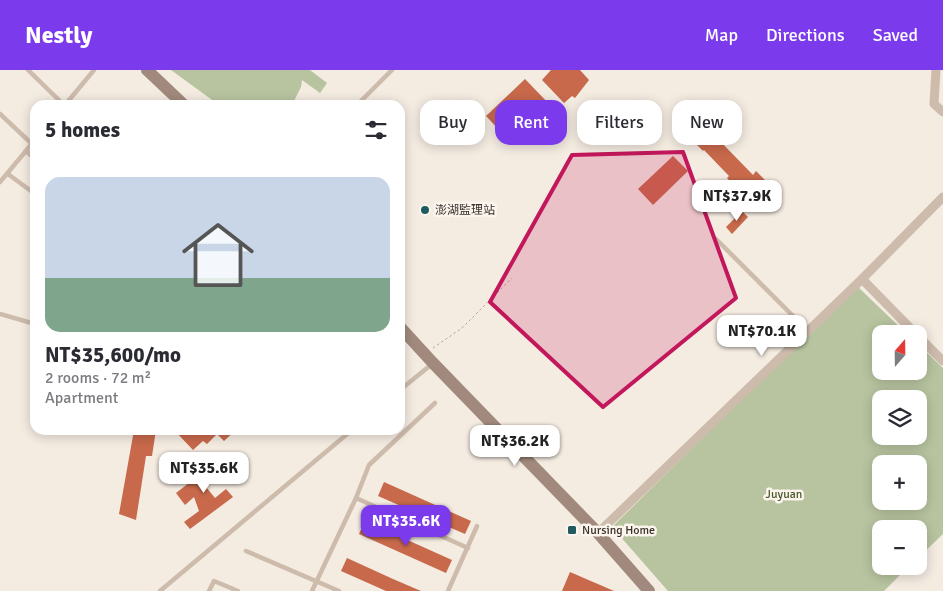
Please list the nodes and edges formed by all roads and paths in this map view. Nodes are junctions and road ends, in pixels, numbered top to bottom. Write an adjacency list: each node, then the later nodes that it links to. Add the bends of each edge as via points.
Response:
1 (28, 70): 6 (lane)
2 (94, 70): 7 (lane)
3 (147, 70): 8 (main road)
4 (392, 70): 9 (lane)
5 (936, 70): 10 (street, via 934,104)
6 (59, 100)
7 (68, 100)
8 (179, 100)
9 (362, 100)
10 (943, 112)
11 (0, 114): 12 (lane)
12 (30, 139)
13 (30, 146): 14 (lane)
14 (26, 151): 15 (lane); 16 (lane)
15 (30, 155)
16 (8, 174): 17 (lane); 18 (lane)
17 (0, 182)
18 (30, 190)
19 (943, 197): 22 (street)
20 (716, 239): 26 (lane)
21 (512, 278): 29 (path)
22 (862, 279): 25 (street); 26 (street)
23 (0, 314): 24 (lane)
24 (30, 323)
25 (907, 325)
26 (807, 330): 38 (street)
27 (405, 333): 29 (main road)
28 (928, 346): 30 (street)
29 (428, 358): 31 (lane); 38 (main road)
30 (943, 361)
31 (405, 384)
32 (435, 403): 33 (lane)
33 (405, 431)
34 (346, 435): 42 (lane)
35 (401, 435): 36 (lane, via 369,465)
36 (356, 498): 39 (lane); 41 (lane)
37 (477, 526): 39 (lane)
38 (598, 533): 48 (main road)
39 (468, 548): 47 (lane)
40 (246, 551): 41 (lane)
41 (317, 581): 45 (lane); 46 (lane)
42 (160, 591)
43 (209, 591): 44 (lane, via 214,581)
44 (238, 591)
45 (312, 591)
46 (339, 591)
47 (448, 591)
48 (649, 591)

